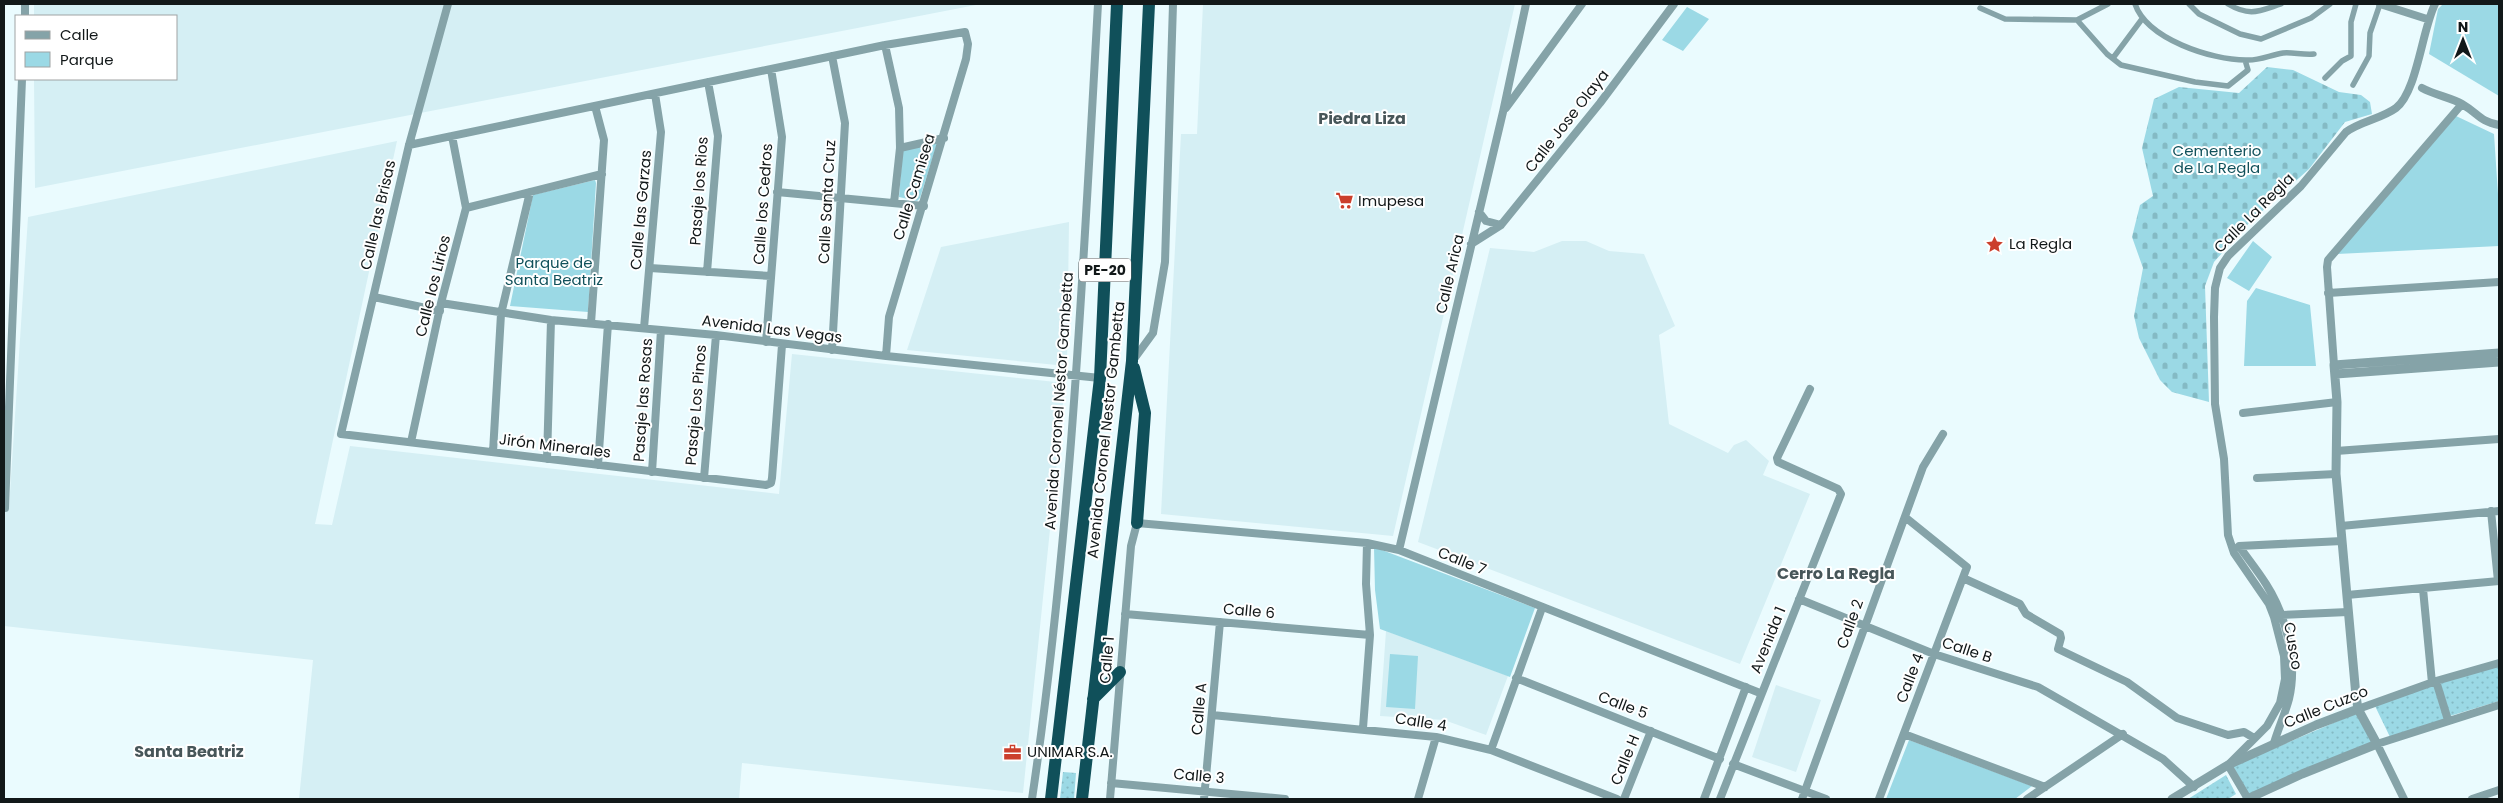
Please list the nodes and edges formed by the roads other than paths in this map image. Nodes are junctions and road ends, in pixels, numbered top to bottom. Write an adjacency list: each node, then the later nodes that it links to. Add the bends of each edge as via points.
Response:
1 (448, 4): 42 (street, Calle las Brisas)
2 (1098, 4): 76 (street, Avenida Coronel Néstor Gambetta)
3 (1118, 4): 77 (highway, Avenida Coronel Nestor Gambetta / PE-20)
4 (1149, 4): 73 (highway, Avenida Coronel Nestor Gambetta / PE-20)
5 (1172, 4): 73 (street, via 1165,262 1153,333)
6 (1526, 4): 28 (street, Calle Arica)
7 (1582, 4): 32 (street)
8 (1674, 4): 52 (street, Calle Jose Olaya, via 1600,103)
9 (2108, 4): 21 (street)
10 (2134, 4): 19 (street)
11 (2189, 4): 14 (street, via 2200,14 2240,34 2261,39 2311,18)
12 (2228, 4): 13 (street, via 2252,13)
13 (2281, 4)
14 (2330, 4)
15 (2356, 4): 29 (street, via 2351,22 2351,56)
16 (2380, 4): 20 (street); 33 (street, via 2370,33 2370,56)
17 (2435, 4): 20 (street, Calle La Regla)
18 (1980, 8): 21 (street, via 2005,19)
19 (2142, 18): 25 (street); 26 (street, via 2177,44)
20 (2427, 18): 101 (street, Calle La Regla, via 2408,93 2396,108 2346,132 2301,186 2242,242 2220,268 2214,304 2215,404 2224,459 2228,535)
21 (2076, 20): 25 (street)
22 (885, 45): 24 (street); 41 (street, Calle Camisea, via 960,31 967,35 966,59); 43 (street, via 900,108)
23 (2314, 54): 26 (street, via 2284,53)
24 (832, 56): 27 (street); 47 (street, Calle Santa Cruz, via 845,123)
25 (2113, 58): 26 (street, via 2122,65 2228,86 2248,70)
26 (2245, 60)
27 (771, 69): 31 (street); 46 (street, Calle los Cedros, via 782,137)
28 (1510, 77): 32 (street); 38 (street, Calle Arica)
29 (2325, 78)
30 (22, 80): 93 (street)
31 (708, 82): 35 (street); 55 (street, Pasaje los Rios, via 718,136)
32 (1524, 83): 38 (street)
33 (2353, 84)
34 (2422, 88): 36 (street)
35 (655, 94): 37 (street); 54 (street, Calle las Garzas, via 661,132)
36 (2462, 104): 39 (street, via 2485,122); 58 (street, via 2328,260)
37 (595, 106): 40 (street); 44 (street, via 604,140)
38 (1503, 112): 51 (street, Calle Arica)
39 (2499, 125)
40 (452, 136): 42 (street); 50 (street, Calle los Lirios)
41 (944, 138): 43 (street); 49 (street, Calle Camisea)
42 (408, 145): 59 (street, Calle las Brisas)
43 (900, 148): 48 (street)
44 (602, 174): 45 (street); 63 (street)
45 (530, 192): 50 (street); 61 (street)
46 (777, 192): 47 (street); 56 (street, Calle los Cedros)
47 (842, 198): 48 (street); 70 (street, Calle Santa Cruz)
48 (894, 202): 49 (street)
49 (924, 206): 72 (street, Calle Camisea, via 889,317)
50 (466, 208): 60 (street, Calle los Lirios)
51 (1479, 212): 52 (street, via 1486,221); 53 (street, Calle Arica)
52 (1501, 225): 53 (street, Calle Jose Olaya)
53 (1471, 244): 100 (street, Calle Arica)
54 (650, 268): 55 (street); 65 (street, Calle las Garzas)
55 (707, 272): 56 (street)
56 (771, 276): 68 (street, Calle los Cedros)
57 (2499, 282): 58 (street)
58 (2328, 293): 75 (street)
59 (374, 297): 60 (street, Avenida Las Vegas); 81 (street, Calle las Brisas)
60 (440, 307): 61 (street, Avenida Las Vegas); 84 (street, Calle los Lirios)
61 (500, 314): 62 (street, Avenida Las Vegas); 86 (street)
62 (551, 320): 63 (street, Avenida Las Vegas); 87 (street)
63 (591, 323): 64 (street, Avenida Las Vegas)
64 (608, 324): 65 (street, Avenida Las Vegas); 88 (street)
65 (644, 328): 66 (street, Avenida Las Vegas)
66 (661, 330): 67 (street, Avenida Las Vegas); 89 (street, Pasaje las Rosas)
67 (716, 335): 68 (street, Avenida Las Vegas); 91 (street, Pasaje Los Pinos)
68 (766, 342): 69 (street, Avenida Las Vegas)
69 (782, 344): 70 (street, Avenida Las Vegas); 91 (street, Jirón Minerales, via 771,483)
70 (832, 350): 72 (street, Avenida Las Vegas)
71 (2499, 353): 75 (street)
72 (886, 356): 76 (street, Avenida Las Vegas)
73 (1132, 361): 96 (highway, via 1145,413); 121 (highway, Avenida Coronel Nestor Gambetta / PE-20)
74 (2499, 362): 75 (street)
75 (2335, 369): 79 (street)
76 (1076, 377): 77 (street, Avenida Las Vegas); 144 (street, Avenida Coronel Néstor Gambetta, via 1054,630)
77 (1100, 378): 145 (highway, Avenida Coronel Nestor Gambetta / PE-20)
78 (1810, 389): 106 (street, Avenida 1, via 1777,458 1778,462 1838,489 1841,494)
79 (2337, 402): 80 (street); 85 (street)
80 (2243, 413)
81 (341, 434): 84 (street, Jirón Minerales)
82 (1943, 434): 95 (street, Calle 2, via 1923,467)
83 (2499, 440): 85 (street)
84 (411, 442): 86 (street, Jirón Minerales)
85 (2336, 451): 90 (street)
86 (492, 452): 87 (street, Jirón Minerales)
87 (547, 459): 88 (street, Jirón Minerales)
88 (598, 465): 89 (street, Jirón Minerales)
89 (652, 472): 91 (street, Jirón Minerales)
90 (2336, 474): 92 (street); 97 (street)
91 (704, 478)
92 (2257, 478)
93 (5, 508)
94 (2495, 511): 97 (street); 103 (street)
95 (1906, 517): 102 (street, Calle 4, via 1967,566); 112 (street, Calle 2)
96 (1137, 523): 99 (street, Calle 7); 109 (street, Calle 1, via 1131,546)
97 (2341, 526): 98 (street)
98 (2342, 541): 105 (street); 110 (street, via 2239,546 2266,584)
99 (1366, 543): 100 (street, Calle 7); 113 (street)
100 (1399, 550): 107 (street, Calle 7)
101 (2234, 553): 131 (street, Cusco, via 2269,604 2285,667 2280,703 2267,726)
102 (1963, 578): 114 (street, Calle 4); 131 (street, via 2020,604 2026,614 2060,634 2058,649 2127,682 2177,718 2228,735 2244,732)
103 (2498, 581): 104 (street)
104 (2423, 589): 105 (street); 118 (street)
105 (2347, 595): 108 (street)
106 (1799, 599): 112 (street, Calle B); 120 (street, Avenida 1)
107 (1542, 608): 117 (street); 119 (street, Calle 7)
108 (2348, 612): 110 (street); 123 (street)
109 (1125, 614): 111 (street, Calle 6); 116 (street, Calle 1)
110 (2282, 615): 132 (street, via 2292,676 2289,698)
111 (1220, 622): 113 (street, Calle 6); 124 (street, Calle A)
112 (1863, 626): 114 (street, Calle B); 143 (street, Calle 2)
113 (1370, 635): 126 (street)
114 (1934, 654): 128 (street, Calle 4); 129 (street, Calle B, via 2038,687)
115 (2499, 663): 118 (street, Calle Cuzco)
116 (1120, 672): 121 (highway); 138 (street, Calle 1)
117 (1516, 678): 127 (street, Calle 5); 134 (street)
118 (2434, 682): 123 (street, Calle Cuzco); 125 (street)
119 (1746, 687): 120 (street, Calle 7); 135 (street, Avenida 1)
120 (1760, 693): 136 (street, Avenida 1)
121 (1093, 699): 146 (highway, Avenida Coronel Nestor Gambetta / PE-20)
122 (2499, 705): 125 (street)
123 (2358, 709): 132 (street, Calle Cuzco); 133 (street)
124 (1212, 715): 126 (street, Calle 4); 141 (street, Calle A)
125 (2448, 720): 133 (street)
126 (1362, 728): 130 (street, Calle 4)
127 (1651, 731): 135 (street, Calle 5); 152 (street, Calle H)
128 (1904, 734): 139 (street); 157 (street, Calle 4)
129 (2122, 734): 139 (street); 140 (street, Calle B, via 2163,760)
130 (1436, 737): 134 (street, Calle 4); 150 (street)
131 (2254, 738): 137 (street, Cusco)
132 (2274, 743): 137 (street, Calle Cuzco)
133 (2377, 744): 160 (street); 161 (street)
134 (1490, 750): 151 (street, Calle 4)
135 (1720, 758): 153 (street, Avenida 1)
136 (1734, 764): 143 (street); 154 (street, Avenida 1)
137 (2228, 765): 140 (street, Calle Cuzco); 160 (street)
138 (1111, 783): 141 (street, Calle 3); 147 (street, Calle 1)
139 (2045, 787): 158 (street)
140 (2194, 787): 159 (street, Calle Cuzco)
141 (1205, 790): 148 (street, Calle A); 149 (street, Calle 3)
142 (2499, 790): 162 (street)
143 (1805, 791): 155 (street, Calle 2); 156 (street)
144 (1032, 799)
145 (1051, 799)
146 (1082, 799)
147 (1110, 799)
148 (1204, 799)
149 (1285, 799)
150 (1418, 799)
151 (1617, 799)
152 (1624, 799)
153 (1704, 799)
154 (1720, 799)
155 (1802, 799)
156 (1826, 799)
157 (1879, 799)
158 (2027, 799)
159 (2172, 799)
160 (2247, 799)
161 (2404, 799)
162 (2472, 799)

